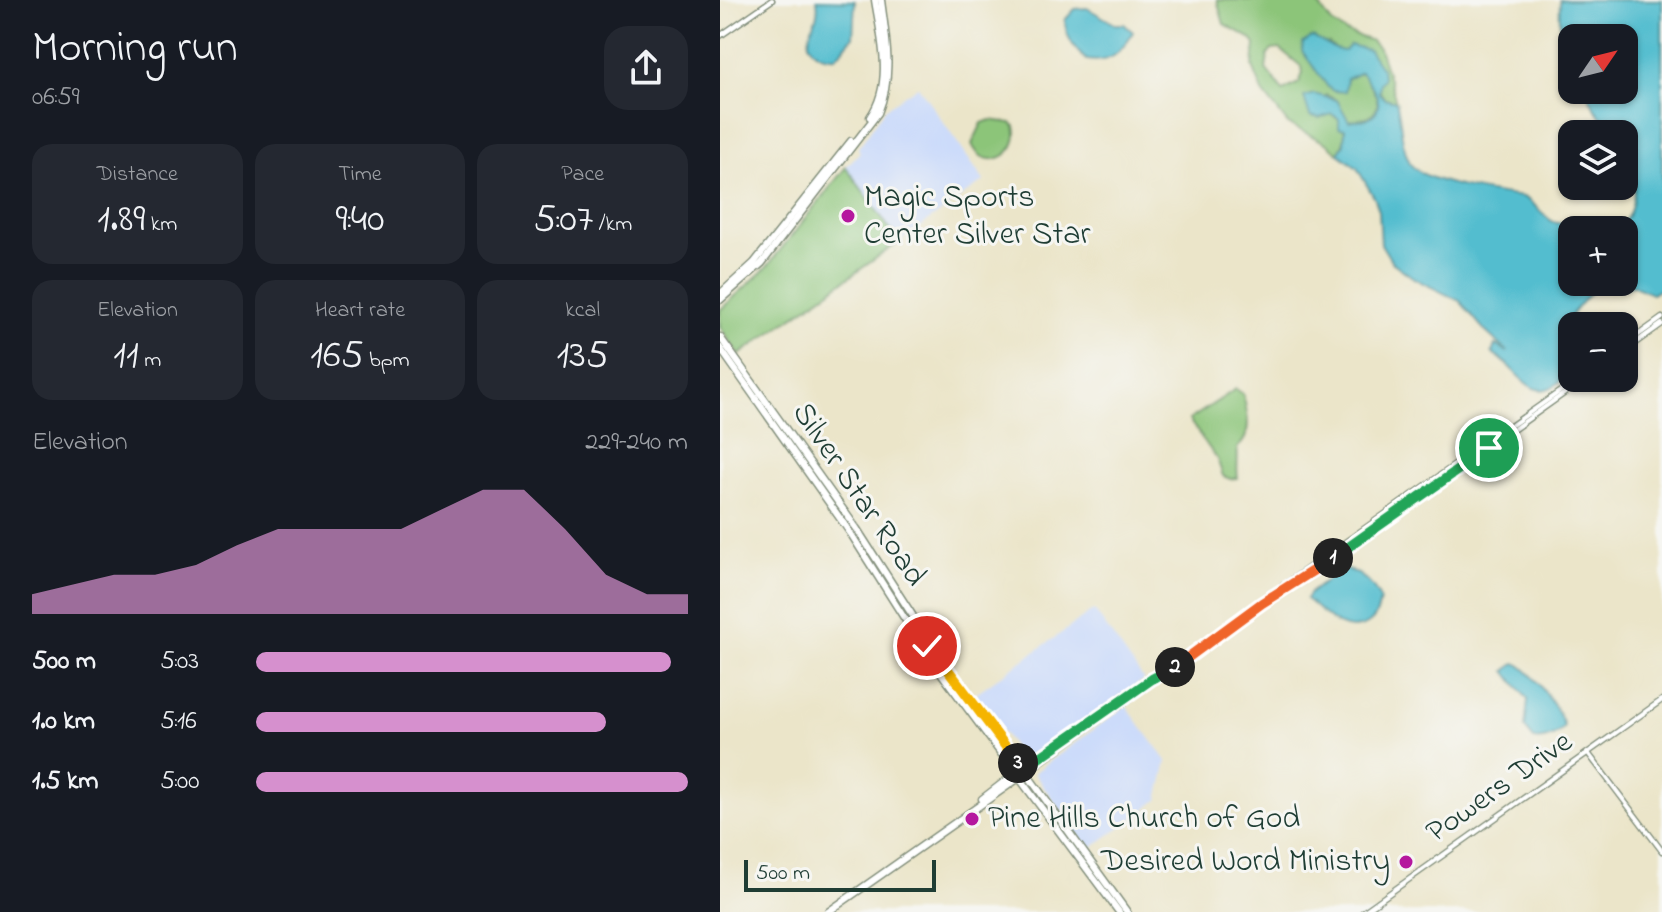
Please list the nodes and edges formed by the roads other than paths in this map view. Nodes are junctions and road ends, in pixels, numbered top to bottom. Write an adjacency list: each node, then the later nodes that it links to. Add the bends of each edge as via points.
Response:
1 (772, 0): 4 (street)
2 (875, 0): 5 (main road, via 884,82 874,111 762,254)
3 (881, 0): 6 (main road, via 888,83 878,113 762,263)
4 (720, 36)
5 (720, 294)
6 (720, 300)
7 (1662, 321): 9 (street)
8 (720, 337): 14 (main road, Silver Star Road)
9 (1638, 338)
10 (720, 348): 11 (main road, Silver Star Road)
11 (742, 379): 14 (main road); 15 (main road, Silver Star Road)
12 (1559, 392): 18 (street)
13 (1566, 392): 18 (street)
14 (775, 414): 16 (main road, Silver Star Road)
15 (841, 519): 16 (main road); 17 (main road, Silver Star Road)
16 (872, 552): 17 (main road, Silver Star Road)
17 (891, 591): 19 (main road, Silver Star Road); 20 (main road, Silver Star Road)
18 (1262, 603): 23 (street)
19 (903, 617): 20 (main road); 23 (main road, Silver Star Road)
20 (931, 647): 23 (main road, Silver Star Road)
21 (1662, 700): 22 (street, Powers Drive)
22 (1588, 753): 26 (street); 30 (street, Powers Drive)
23 (1022, 773): 24 (main road, Silver Star Road); 25 (main road, Silver Star Road); 27 (main road)
24 (1063, 835): 25 (main road); 28 (main road, Silver Star Road)
25 (1082, 850): 29 (main road, Silver Star Road)
26 (1662, 851)
27 (828, 912)
28 (1119, 912)
29 (1127, 912)
30 (1363, 912)

